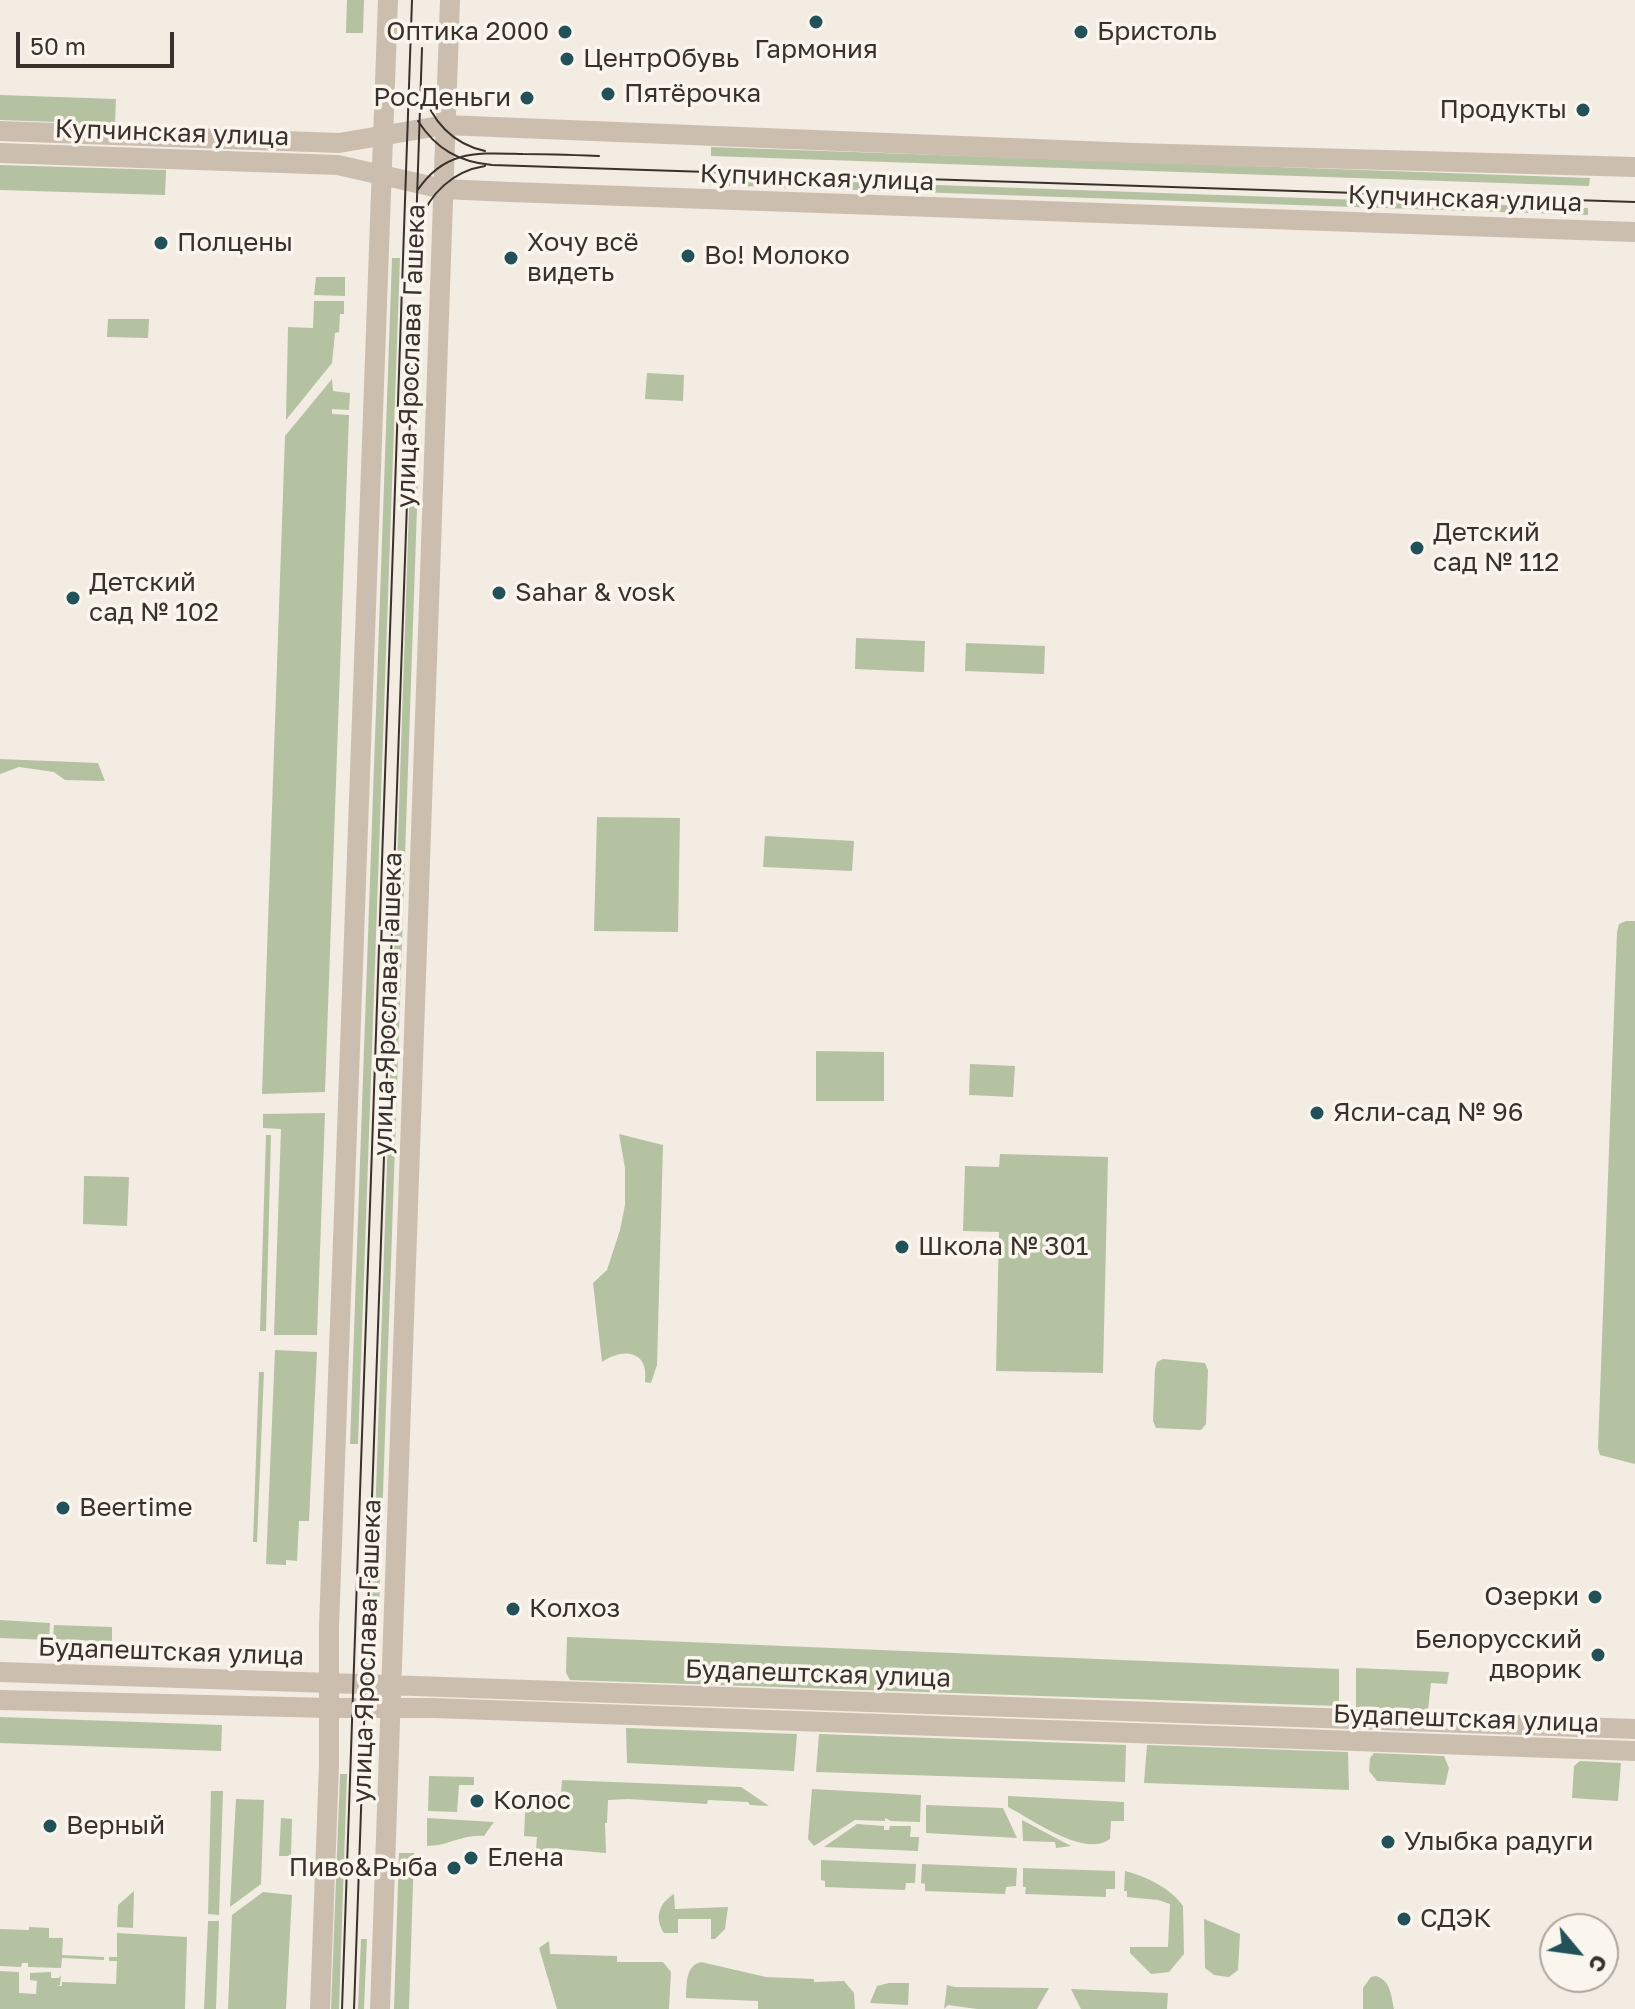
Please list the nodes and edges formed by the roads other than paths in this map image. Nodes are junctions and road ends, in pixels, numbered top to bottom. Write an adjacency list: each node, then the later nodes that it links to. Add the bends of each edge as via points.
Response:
1 (388, 0): 5 (street, улица Ярослава Гашека)
2 (450, 0): 3 (street, улица Ярослава Гашека)
3 (445, 125): 5 (street, Купчинская улица); 7 (street, Купчинская улица); 9 (street, улица Ярослава Гашека)
4 (0, 131): 5 (street, Купчинская улица, via 339,143)
5 (383, 135): 8 (street, улица Ярослава Гашека)
6 (0, 153): 8 (street, Купчинская улица, via 338,165)
7 (1635, 167)
8 (382, 175): 9 (street, Купчинская улица); 12 (street, улица Ярослава Гашека)
9 (443, 189): 10 (street, Купчинская улица); 13 (street, улица Ярослава Гашека)
10 (1635, 232)
11 (0, 1672): 12 (street, Будапештская улица)
12 (330, 1683): 13 (street, Будапештская улица); 15 (street, улица Ярослава Гашека)
13 (391, 1685): 16 (street, улица Ярослава Гашека); 17 (street, Будапештская улица)
14 (0, 1700): 15 (street, Будапештская улица)
15 (330, 1708): 16 (street, Будапештская улица); 19 (street, улица Ярослава Гашека)
16 (390, 1708): 18 (street, Будапештская улица); 20 (street, улица Ярослава Гашека)
17 (1635, 1729)
18 (1635, 1751)
19 (320, 2009)
20 (380, 2009)

